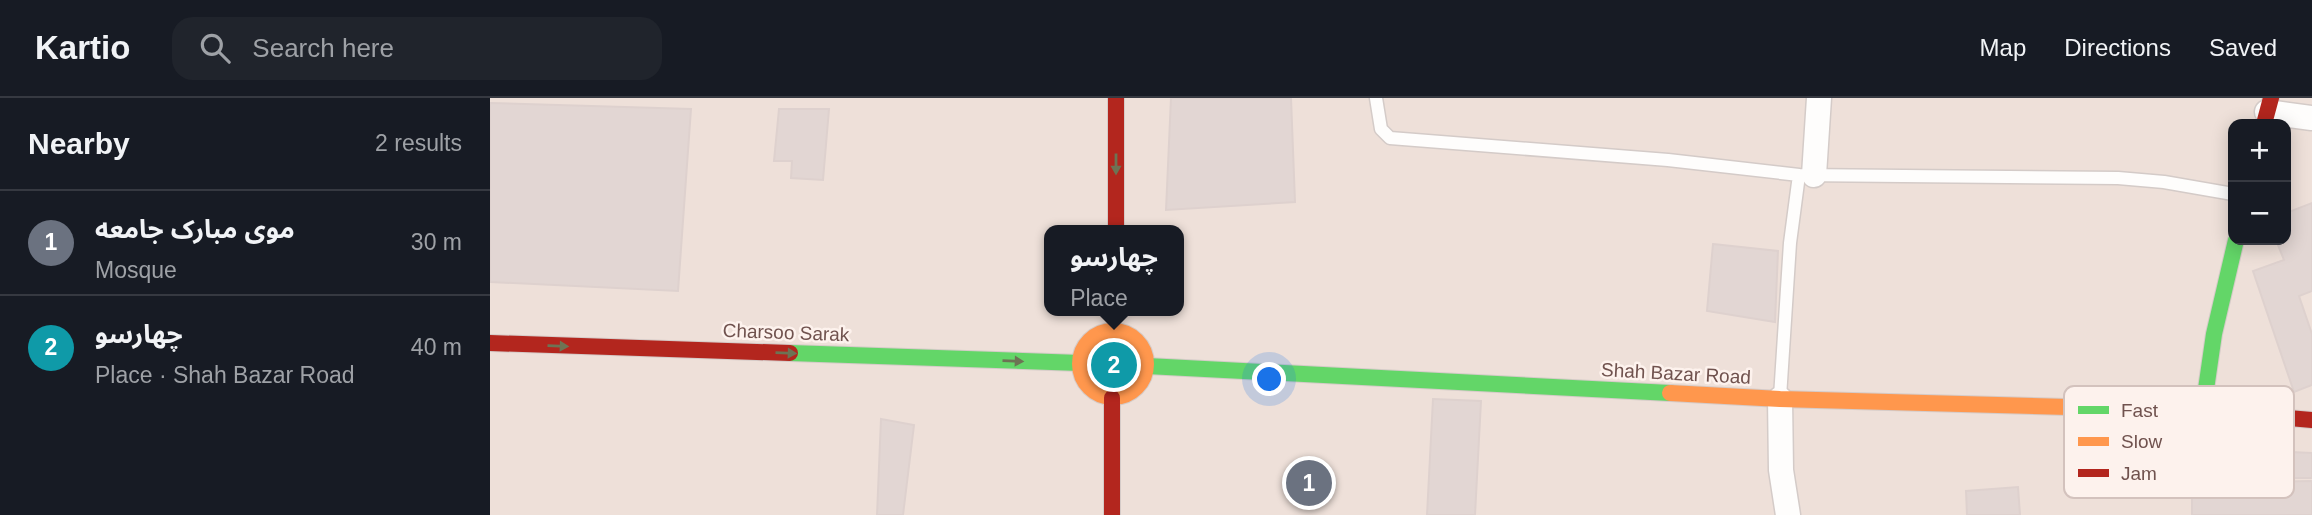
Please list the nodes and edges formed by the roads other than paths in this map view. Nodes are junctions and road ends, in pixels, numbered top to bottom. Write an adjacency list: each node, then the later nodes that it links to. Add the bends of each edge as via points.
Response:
1 (1116, 98): 8 (main road, one-way to 8)
2 (1376, 98): 6 (lane, via 1381,129 1390,138)
3 (1819, 98): 6 (street)
4 (2267, 111): 5 (street)
5 (2312, 118)
6 (1806, 174): 7 (lane, via 2118,178); 17 (lane, via 1790,243)
7 (2228, 193)
8 (1116, 225)
9 (2235, 245): 15 (main road)
10 (1115, 316): 11 (main road)
11 (1115, 330): 13 (main road, via 1091,340); 14 (main road, via 1135,338)
12 (490, 343): 13 (main road, Charsoo Sarak, one-way to 13)
13 (1080, 363): 16 (main road, via 1089,387)
14 (1147, 366): 16 (main road, via 1140,385 1123,397); 17 (main road, Shah Bazar Road)
15 (2206, 386)
16 (1112, 398): 21 (main road)
17 (1780, 399): 18 (main road, Shah Bazar Road); 22 (street, via 1781,470)
18 (2064, 406)
19 (2294, 418): 20 (main road, Shah Bazar Road)
20 (2312, 420)
21 (1112, 515)
22 (1788, 515)

